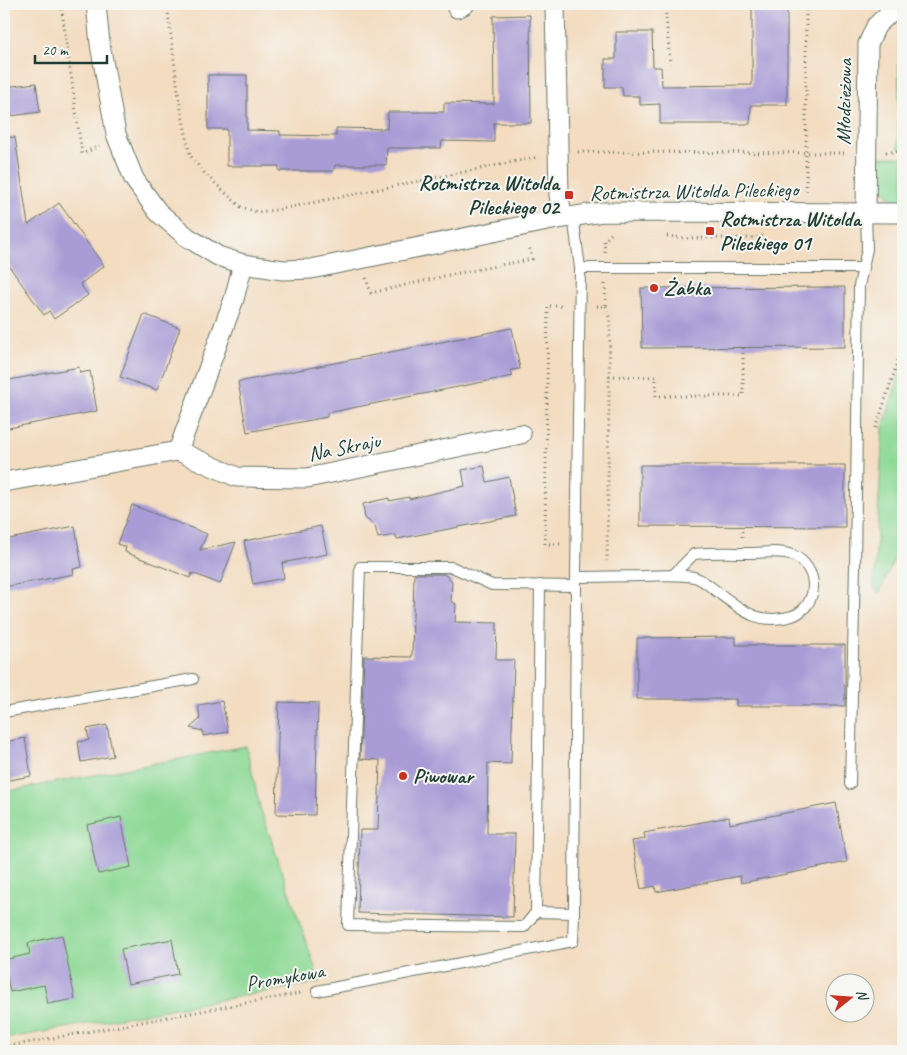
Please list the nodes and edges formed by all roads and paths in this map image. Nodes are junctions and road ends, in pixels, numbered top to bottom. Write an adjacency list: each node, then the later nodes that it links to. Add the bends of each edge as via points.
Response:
1 (61, 4): 10 (path, via 82,154 102,144)
2 (96, 4): 18 (street, Rotmistrza Witolda Pileckiego, via 116,134 134,179 158,212 187,237 218,256)
3 (167, 4): 9 (path, via 190,155 205,174 241,207 257,212 276,210)
4 (552, 4): 9 (street, via 555,5)
5 (665, 4): 8 (path)
6 (806, 4): 11 (path)
7 (899, 4): 14 (street, Młodzieżowa, via 876,26 868,44)
8 (670, 64)
9 (558, 152): 11 (path); 16 (street, via 558,195)
10 (105, 153)
11 (806, 153): 12 (path); 13 (path, via 806,198 816,198)
12 (846, 153)
13 (816, 212): 14 (street, Rotmistrza Witolda Pileckiego); 16 (street, Rotmistrza Witolda Pileckiego, via 602,212)
14 (866, 212): 15 (street, Rotmistrza Witolda Pileckiego); 20 (lane)
15 (903, 213)
16 (568, 217): 18 (street, Rotmistrza Witolda Pileckiego, via 311,269 283,270); 19 (lane)
17 (534, 240): 21 (path, via 528,242 532,259 371,293 366,278)
18 (243, 264): 26 (street, via 234,299)
19 (580, 268): 20 (lane); 30 (lane)
20 (864, 268): 34 (lane, via 859,286)
21 (359, 279)
22 (606, 306): 24 (path, via 610,320)
23 (743, 348): 24 (path, via 743,396 656,396 656,377)
24 (609, 376): 29 (path)
25 (521, 434): 26 (street, Na Skraju, via 307,478 237,477)
26 (178, 451): 27 (street)
27 (4, 482)
28 (672, 575): 28 (lane, via 695,578 744,612 762,618 798,614 812,595 814,583 802,560 791,554 777,553 694,554); 29 (lane)
29 (607, 576): 30 (lane)
30 (576, 581): 31 (lane); 36 (lane)
31 (540, 586): 35 (lane); 35 (lane, via 492,584 452,567 360,567 348,925 524,927)
32 (193, 679): 33 (lane)
33 (4, 712)
34 (850, 784)
35 (536, 912): 36 (lane)
36 (574, 913): 37 (lane, Promykowa, via 573,941)
37 (317, 990): 38 (path, Promykowa)
38 (4, 1047)

